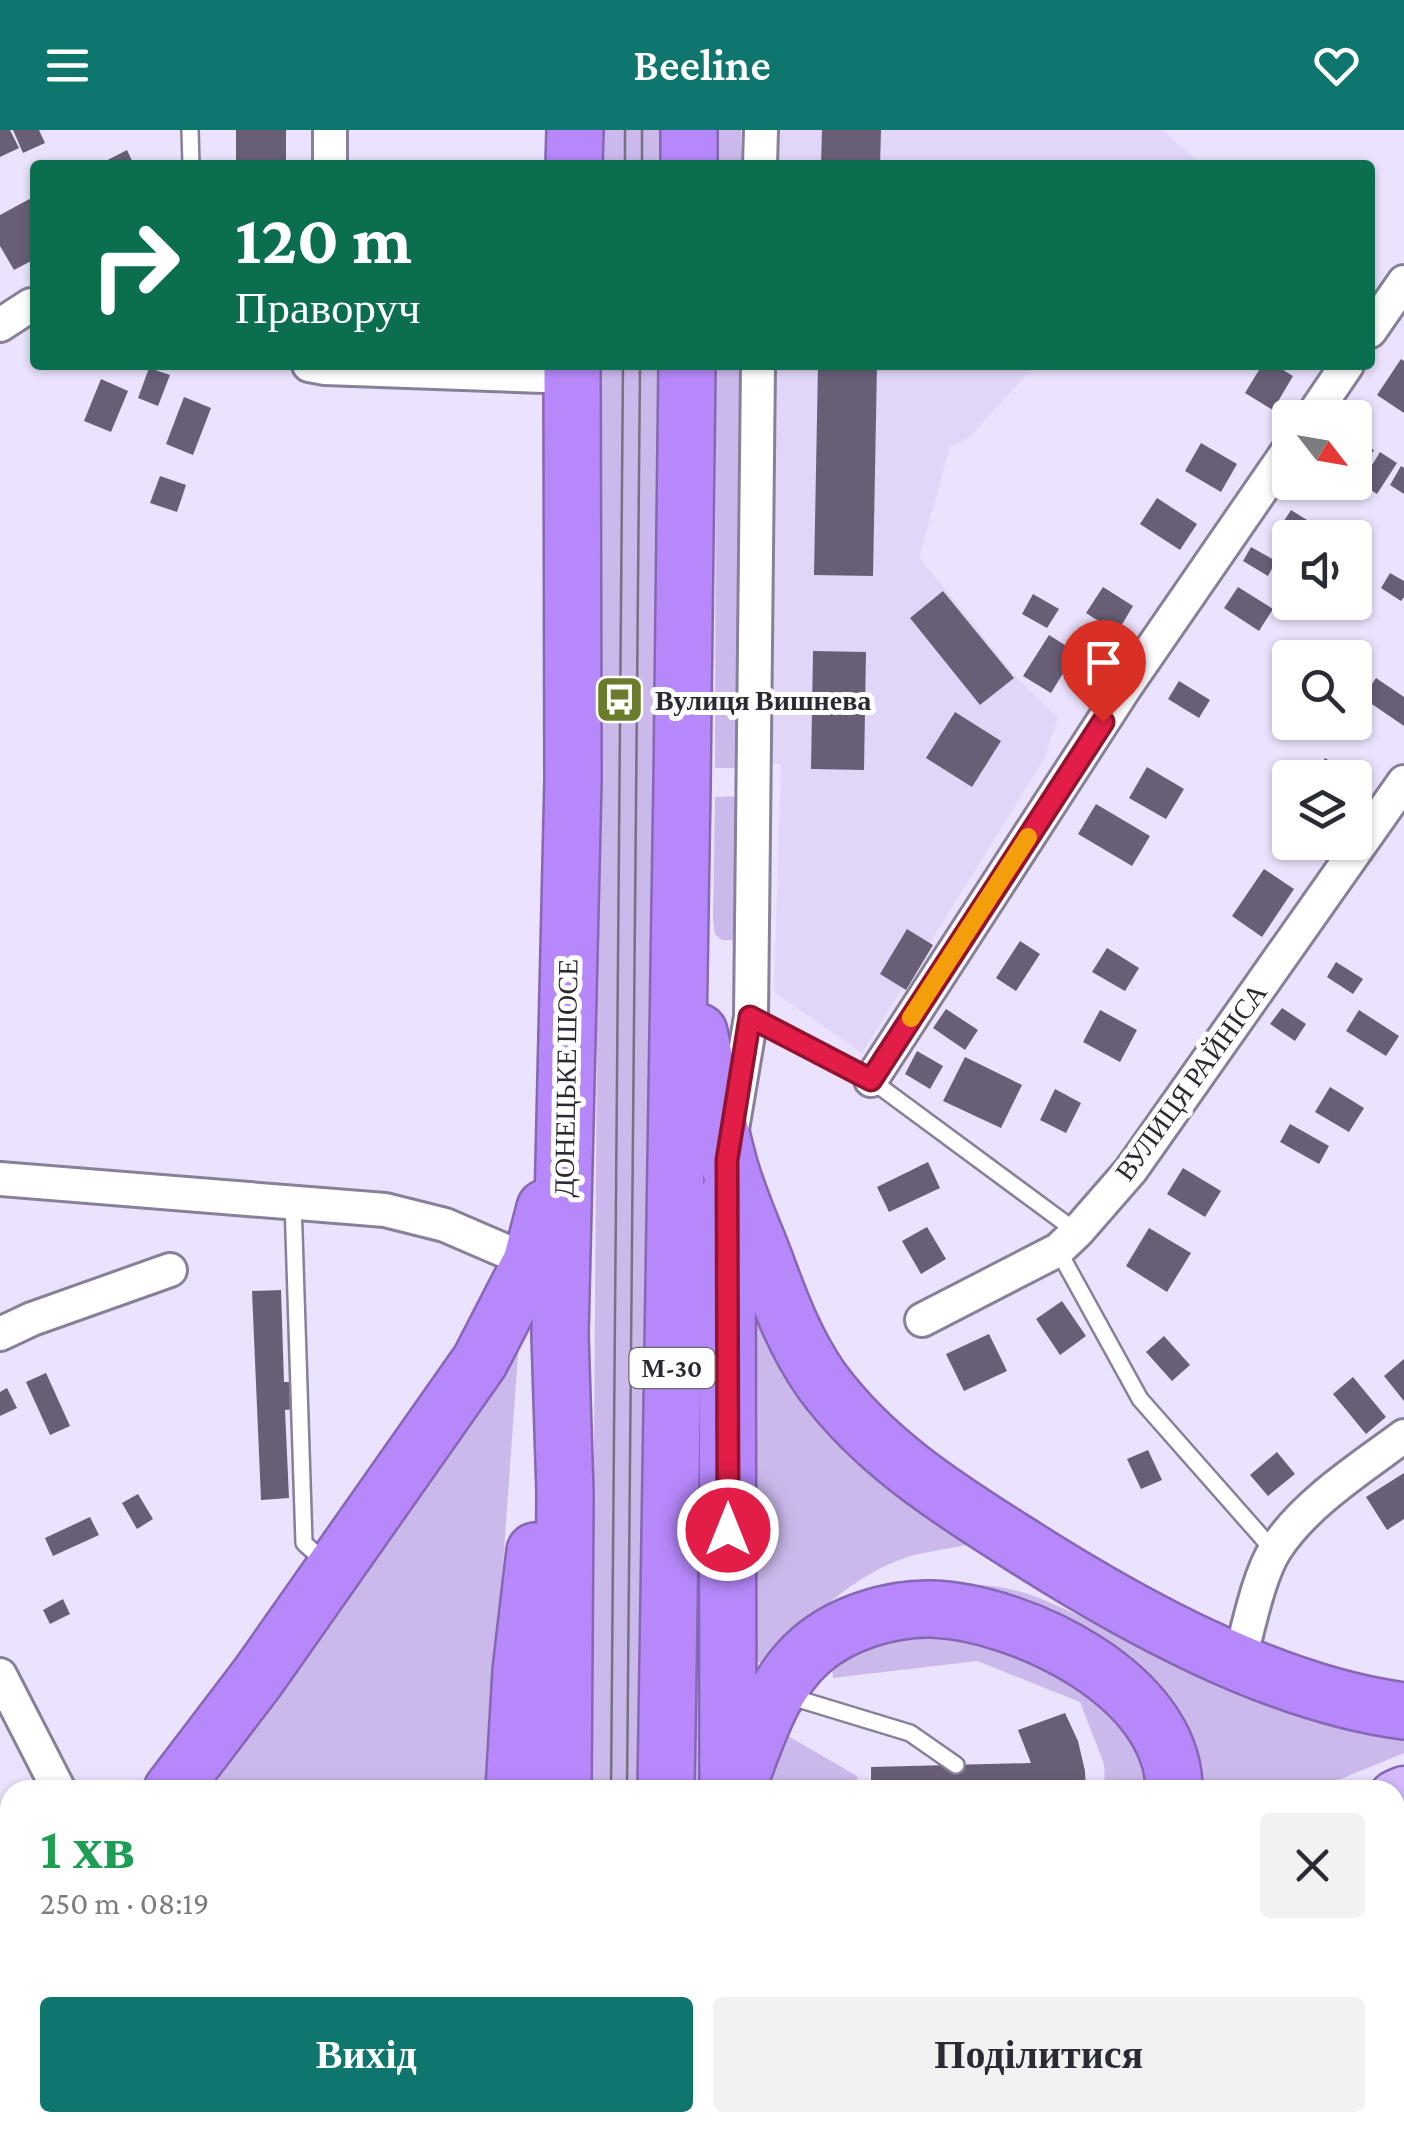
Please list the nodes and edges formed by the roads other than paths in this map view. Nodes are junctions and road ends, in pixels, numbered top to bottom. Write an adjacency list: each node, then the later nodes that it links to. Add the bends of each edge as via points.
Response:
1 (190, 130): 6 (lane)
2 (330, 130): 7 (street)
3 (575, 130): 8 (highway)
4 (689, 130): 9 (highway)
5 (761, 130): 10 (street)
6 (191, 160)
7 (330, 160)
8 (574, 160)
9 (688, 160)
10 (760, 160)
11 (1404, 282): 13 (street)
12 (30, 306): 14 (street)
13 (1375, 324)
14 (0, 325)
15 (521, 370): 19 (street)
16 (686, 370): 23 (highway, М-30)
17 (758, 370): 24 (street)
18 (1344, 370): 20 (street)
19 (572, 371): 26 (highway, ДОНЕЦЬКЕ ШОСЕ, via 574,780)
20 (1323, 400)
21 (1272, 474): 25 (street)
22 (1404, 782): 30 (street, ВУЛИЦЯ РАЙНІСА, via 1131,1170)
23 (680, 946): 27 (highway); 38 (highway, М-30)
24 (750, 1017): 25 (lane); 27 (street)
25 (871, 1080): 30 (lane)
26 (564, 1138): 31 (highway); 36 (highway, ДОНЕЦЬКЕ ШОСЕ)
27 (727, 1160): 33 (highway); 41 (highway, via 792,1332 853,1419 944,1496 1069,1576)
28 (0, 1179): 29 (street)
29 (293, 1202): 31 (street, via 385,1210 445,1225); 40 (lane, via 304,1543)
30 (1067, 1241): 34 (street, ВУЛИЦЯ РАЙНІСА); 39 (lane, via 1140,1399)
31 (531, 1262): 40 (highway, via 480,1361)
32 (170, 1270): 35 (street)
33 (728, 1270): 38 (highway); 51 (highway)
34 (922, 1320)
35 (0, 1334)
36 (560, 1335): 48 (highway, via 520,1671); 49 (highway, ДОНЕЦЬКЕ ШОСЕ)
37 (1404, 1436): 39 (street, via 1306,1514)
38 (670, 1495): 50 (highway, М-30)
39 (1274, 1551): 41 (street)
40 (333, 1570): 47 (highway)
41 (1239, 1662): 44 (highway, via 1316,1691)
42 (0, 1675): 46 (street)
43 (777, 1693): 45 (lane, via 910,1733); 52 (highway); 53 (highway, via 812,1650 844,1630 876,1616 961,1612 1006,1622 1116,1682 1162,1741)
44 (1404, 1711)
45 (956, 1765)
46 (54, 1780)
47 (180, 1780)
48 (515, 1780)
49 (563, 1780)
50 (666, 1780)
51 (728, 1780)
52 (740, 1780)
53 (1173, 1780)

